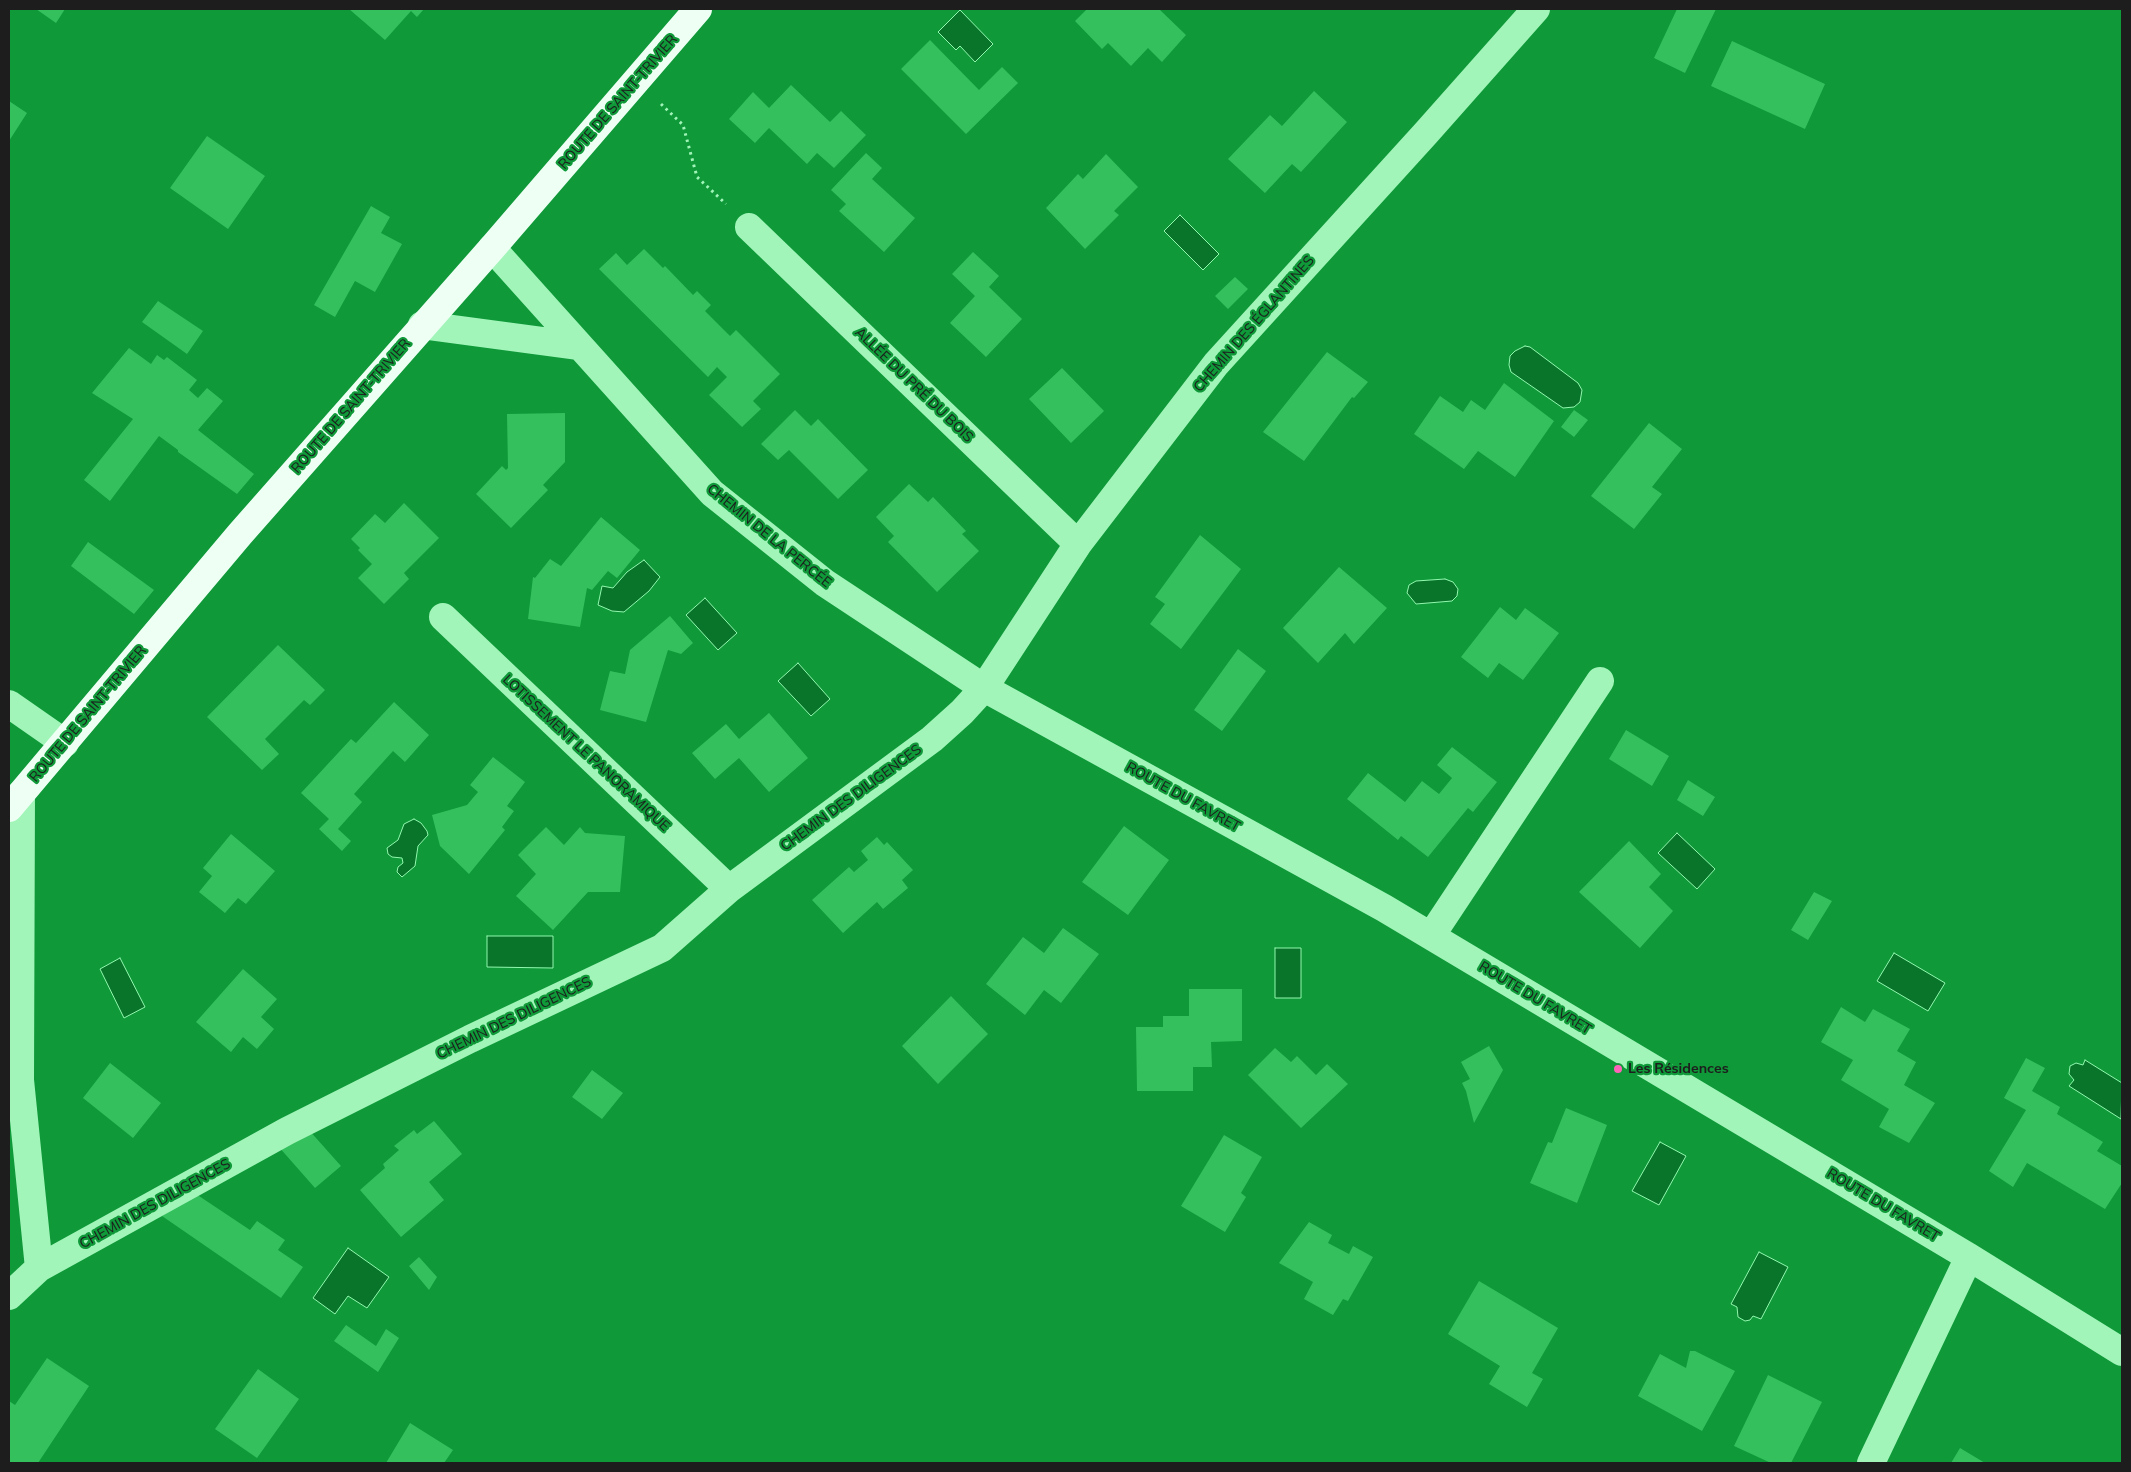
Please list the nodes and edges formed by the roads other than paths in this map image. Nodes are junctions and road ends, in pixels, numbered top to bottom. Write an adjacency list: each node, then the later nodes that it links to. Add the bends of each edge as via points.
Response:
1 (698, 9): 4 (main road, ROUTE DE SAINT-TRIVIER)
2 (1535, 10): 7 (street, CHEMIN DES ÉGLANTINES, via 1216,364)
3 (749, 226): 7 (street, ALLÉE DU PRÉ DU BOIS)
4 (492, 248): 5 (main road, ROUTE DE SAINT-TRIVIER); 6 (street, CHEMIN DE LA PERCÉE)
5 (422, 325): 6 (street); 13 (main road, ROUTE DE SAINT-TRIVIER, via 240,534)
6 (580, 346): 9 (street, CHEMIN DE LA PERCÉE, via 712,493 825,583)
7 (1078, 544): 11 (street, CHEMIN DES ÉGLANTINES)
8 (443, 617): 15 (street, LOTISSEMENT LE PANORAMIQUE)
9 (939, 658): 11 (street, ROUTE DU FAVRET)
10 (1600, 681): 16 (street)
11 (984, 688): 15 (street, CHEMIN DES DILIGENCES, via 932,739); 16 (street, ROUTE DU FAVRET)
12 (9, 704): 13 (street)
13 (65, 743): 14 (main road, ROUTE DE SAINT-TRIVIER)
14 (15, 801): 18 (street, via 20,1080)
15 (729, 889): 18 (street, CHEMIN DES DILIGENCES, via 662,948 287,1131)
16 (1431, 936): 17 (street, ROUTE DU FAVRET)
17 (1969, 1257): 20 (street, ROUTE DU FAVRET); 21 (street)
18 (39, 1268): 19 (street, CHEMIN DES DILIGENCES)
19 (9, 1296)
20 (2122, 1352)
21 (1871, 1463)

